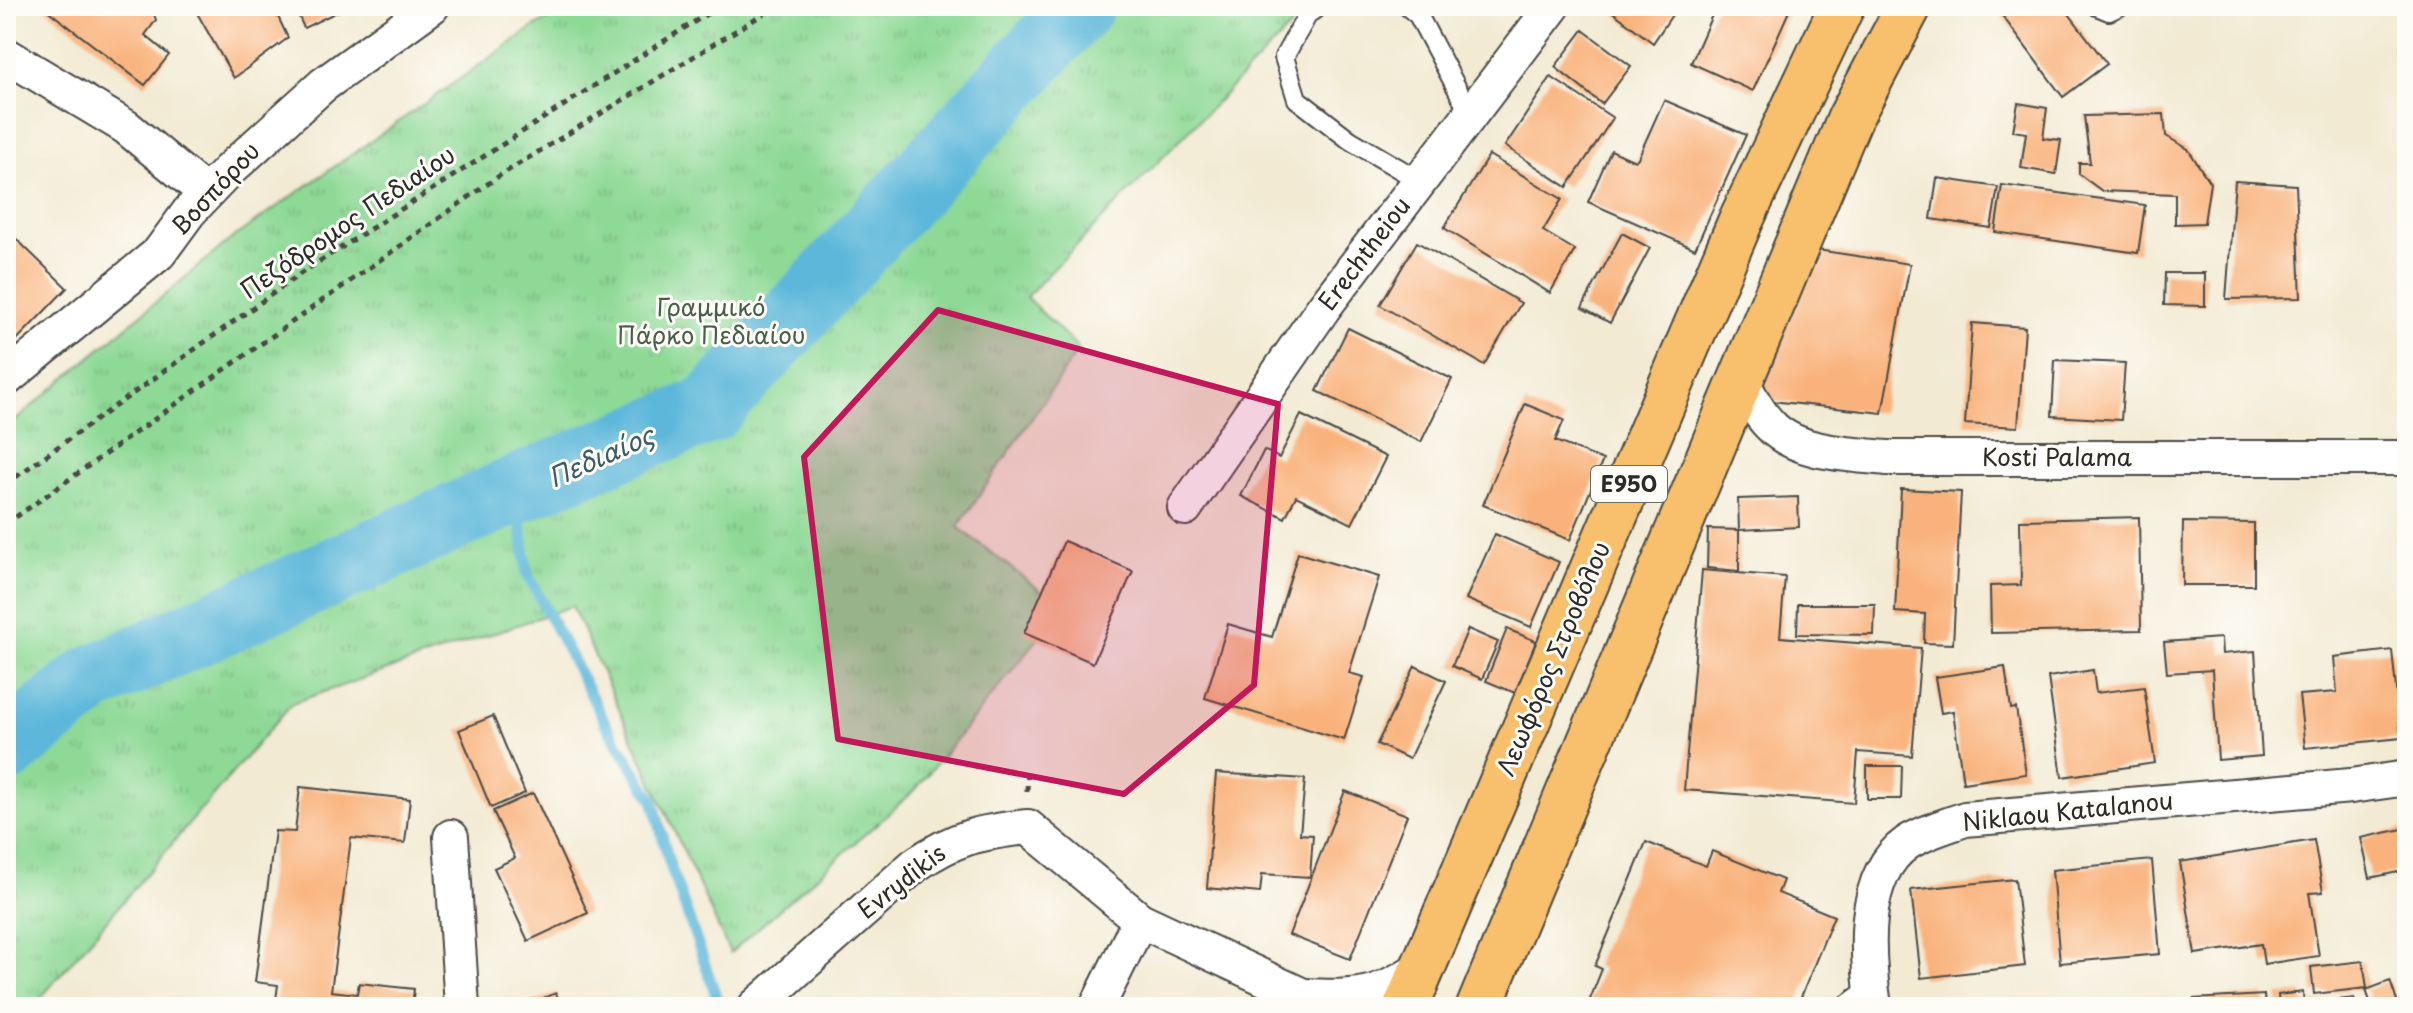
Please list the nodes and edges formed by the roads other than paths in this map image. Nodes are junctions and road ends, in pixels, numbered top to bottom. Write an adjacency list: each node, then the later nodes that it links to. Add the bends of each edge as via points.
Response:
1 (432, 6): 12 (street, Βοσπόρου, via 323,85)
2 (1319, 6): 11 (lane, via 1308,14 1284,57 1297,99 1350,140)
3 (1407, 6): 10 (lane, via 1418,15)
4 (1553, 6): 10 (street, Erechtheiou)
5 (1842, 6): 20 (main road, Λεωφόρος Στροβόλου / E950, via 1741,220)
6 (1909, 6): 13 (main road, E950, via 1850,118)
7 (2097, 6): 8 (lane, via 2109,11)
8 (2120, 6)
9 (6, 55): 12 (street, via 126,127)
10 (1471, 115): 11 (street, Erechtheiou)
11 (1420, 181): 16 (street, Erechtheiou, via 1324,307)
12 (206, 193): 14 (street, Βοσπόρου, via 159,253)
13 (1740, 378): 15 (street, Kosti Palama, via 1770,426 1783,437 1853,454); 27 (main road, E950)
14 (6, 379)
15 (2407, 458)
16 (1185, 508)
17 (2407, 778): 21 (street, Niklaou Katalanou, via 1965,819 1934,830 1906,844 1889,861 1876,889)
18 (451, 837): 23 (street)
19 (1140, 920): 22 (street, Evrydikis); 24 (street, Evrydikis, via 1028,827 968,835 915,865); 25 (street)
20 (1424, 965): 22 (street, via 1394,987 1358,998); 26 (main road, Λεωφόρος Στροβόλου / E950)
21 (1863, 1000)
22 (1309, 1002)
23 (462, 1007)
24 (755, 1007)
25 (1097, 1007)
26 (1406, 1007)
27 (1479, 1007)

